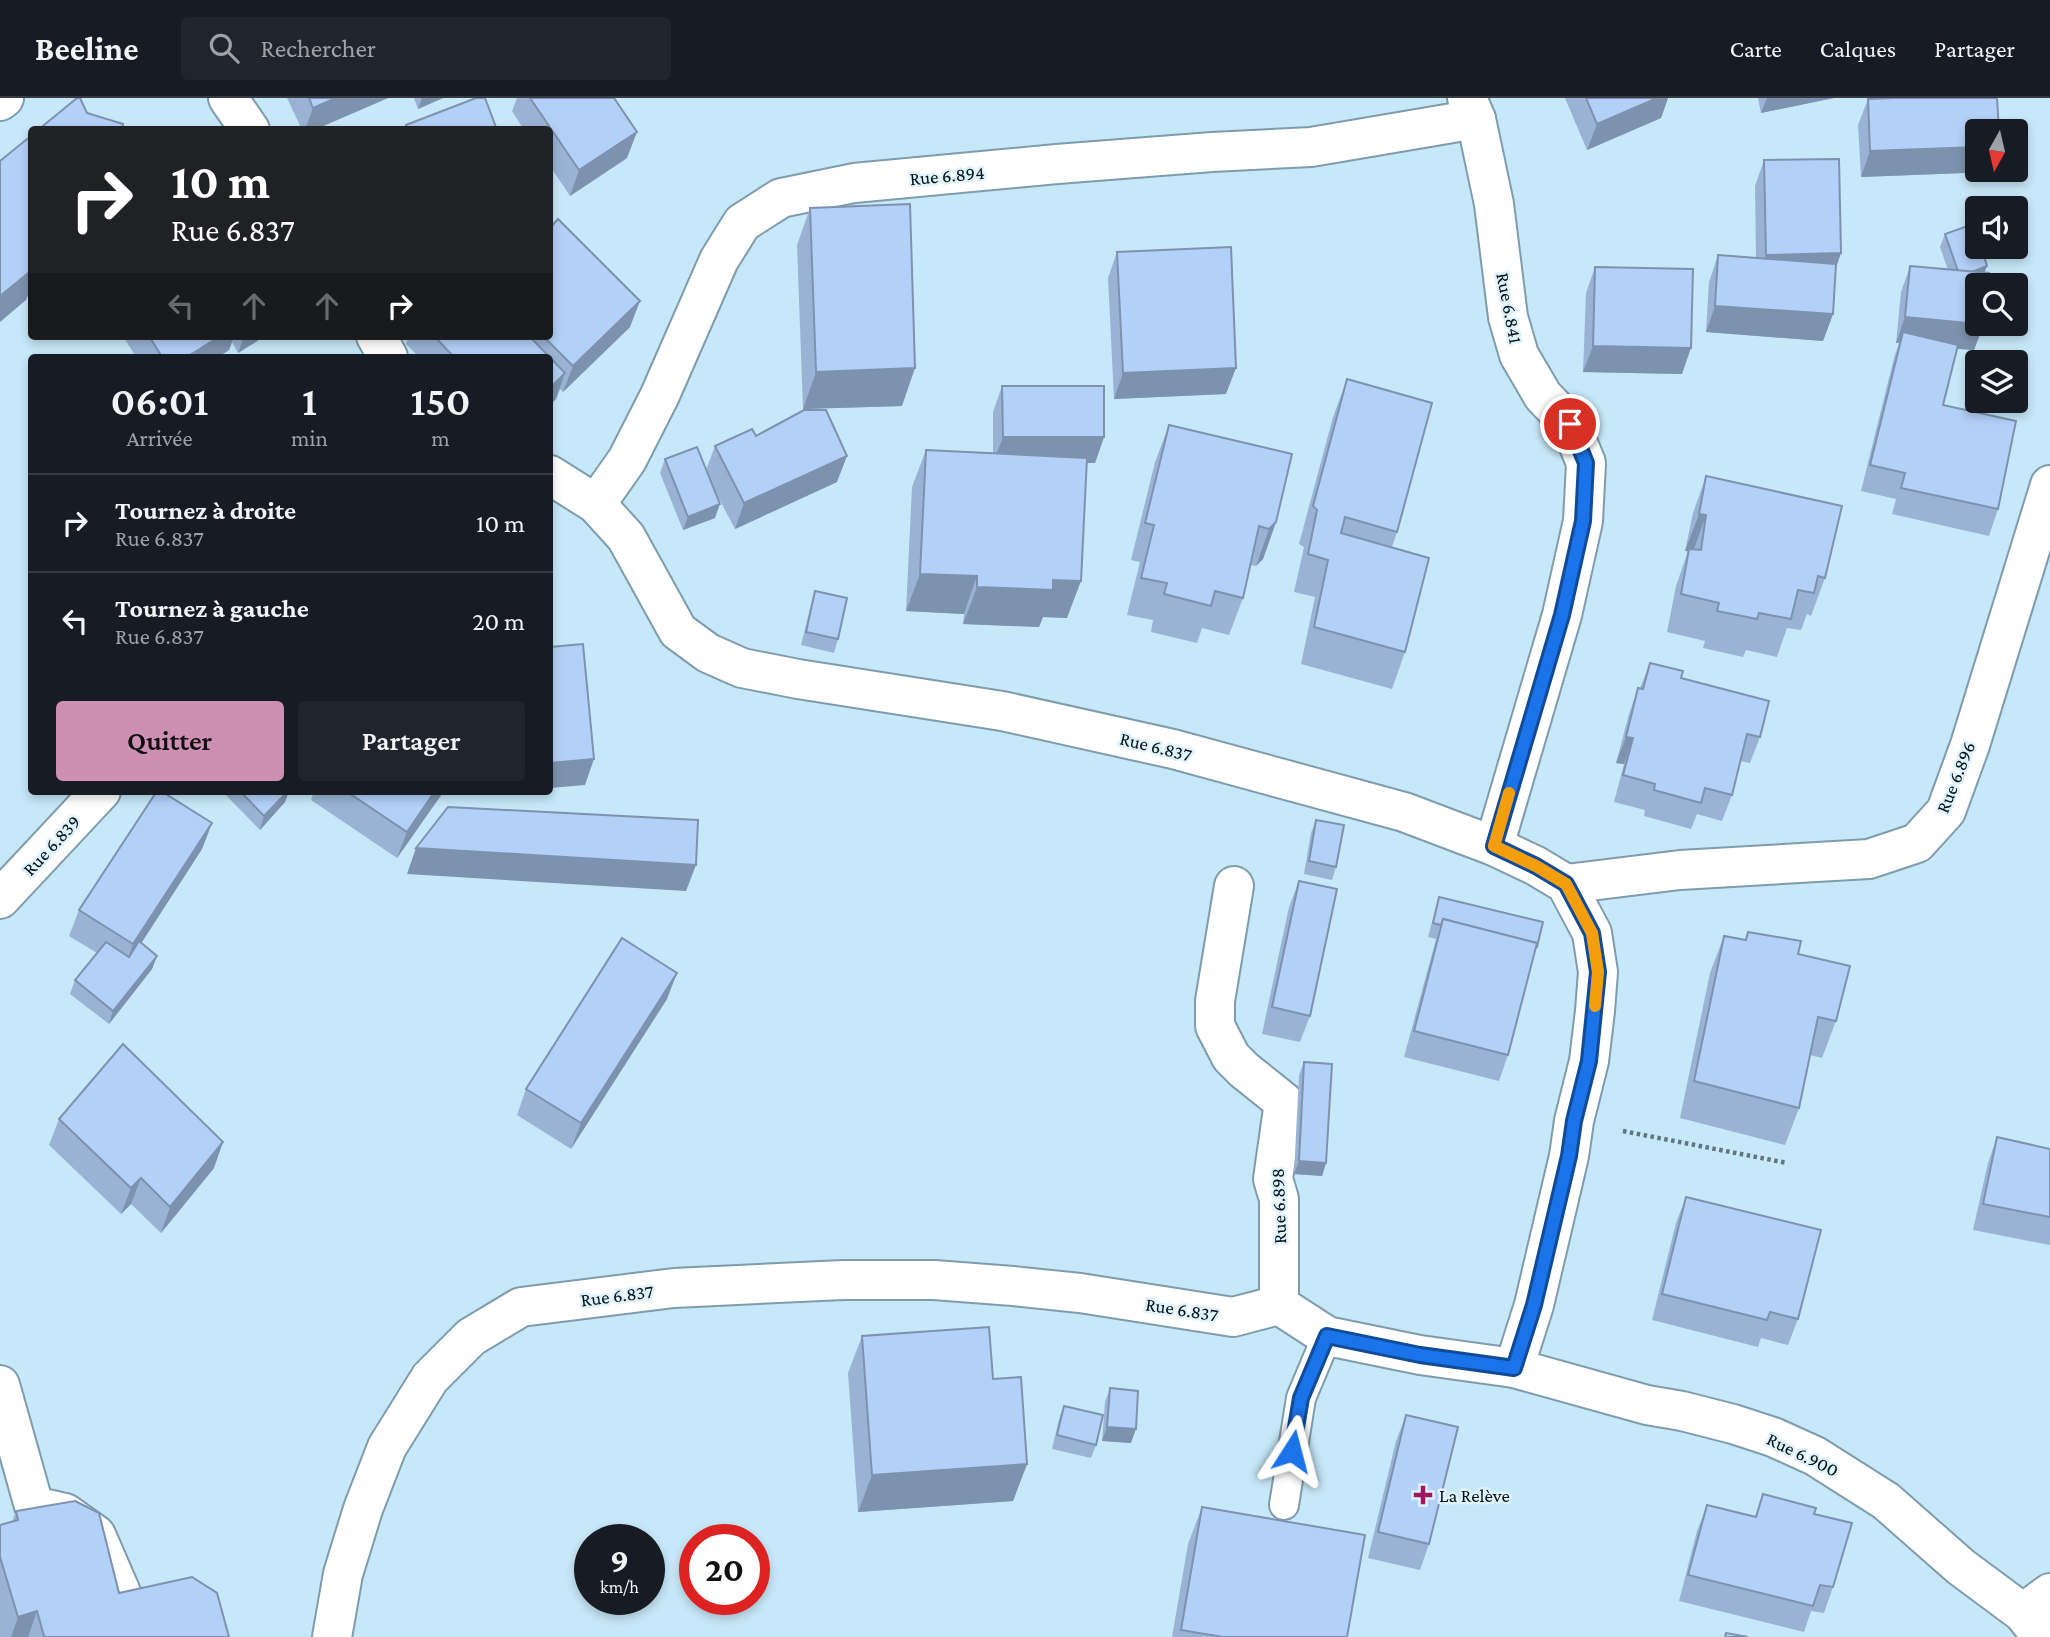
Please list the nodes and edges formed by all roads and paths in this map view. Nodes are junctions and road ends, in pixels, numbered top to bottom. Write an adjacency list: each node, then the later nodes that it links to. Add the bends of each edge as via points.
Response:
1 (4, 98): 3 (street)
2 (228, 98): 5 (street)
3 (0, 101)
4 (1471, 108): 8 (street, Rue 6.894, via 1311,147 855,183 780,198 742,223 719,260 627,460); 10 (street, Rue 6.841, via 1494,204 1508,317 1519,355 1543,396 1570,424 1586,463 1583,521 1562,615)
5 (247, 126)
6 (553, 477): 8 (street, Rue 6.837)
7 (2050, 485): 11 (street, Rue 6.896, via 1946,811 1917,843 1869,859 1680,870)
8 (596, 504): 10 (street, Rue 6.837, via 626,537 678,631 708,653 742,668 1002,711 1173,749 1404,812)
9 (97, 795): 13 (street, Rue 6.839)
10 (1494, 846): 11 (street, Rue 6.837)
11 (1566, 884): 14 (street, via 1592,933 1598,972 1589,1061)
12 (1234, 886): 16 (street, Rue 6.898, via 1215,1026 1231,1057 1284,1102 1273,1179 1279,1199)
13 (0, 899)
14 (1574, 1121): 15 (path); 18 (street, via 1534,1305)
15 (1787, 1163)
16 (1279, 1305): 17 (street); 23 (street, Rue 6.837, via 1233,1317 1013,1286 843,1280 674,1288 521,1307 471,1337 430,1378 387,1447 343,1574)
17 (1327, 1336): 18 (street); 20 (lane, via 1301,1398)
18 (1514, 1368): 21 (street, Rue 6.900, via 1733,1424 1815,1456 1886,1501 1961,1567)
19 (0, 1385): 22 (street, via 34,1506 65,1513 96,1535)
20 (1284, 1505)
21 (2038, 1614)
22 (131, 1618)
23 (332, 1637)

